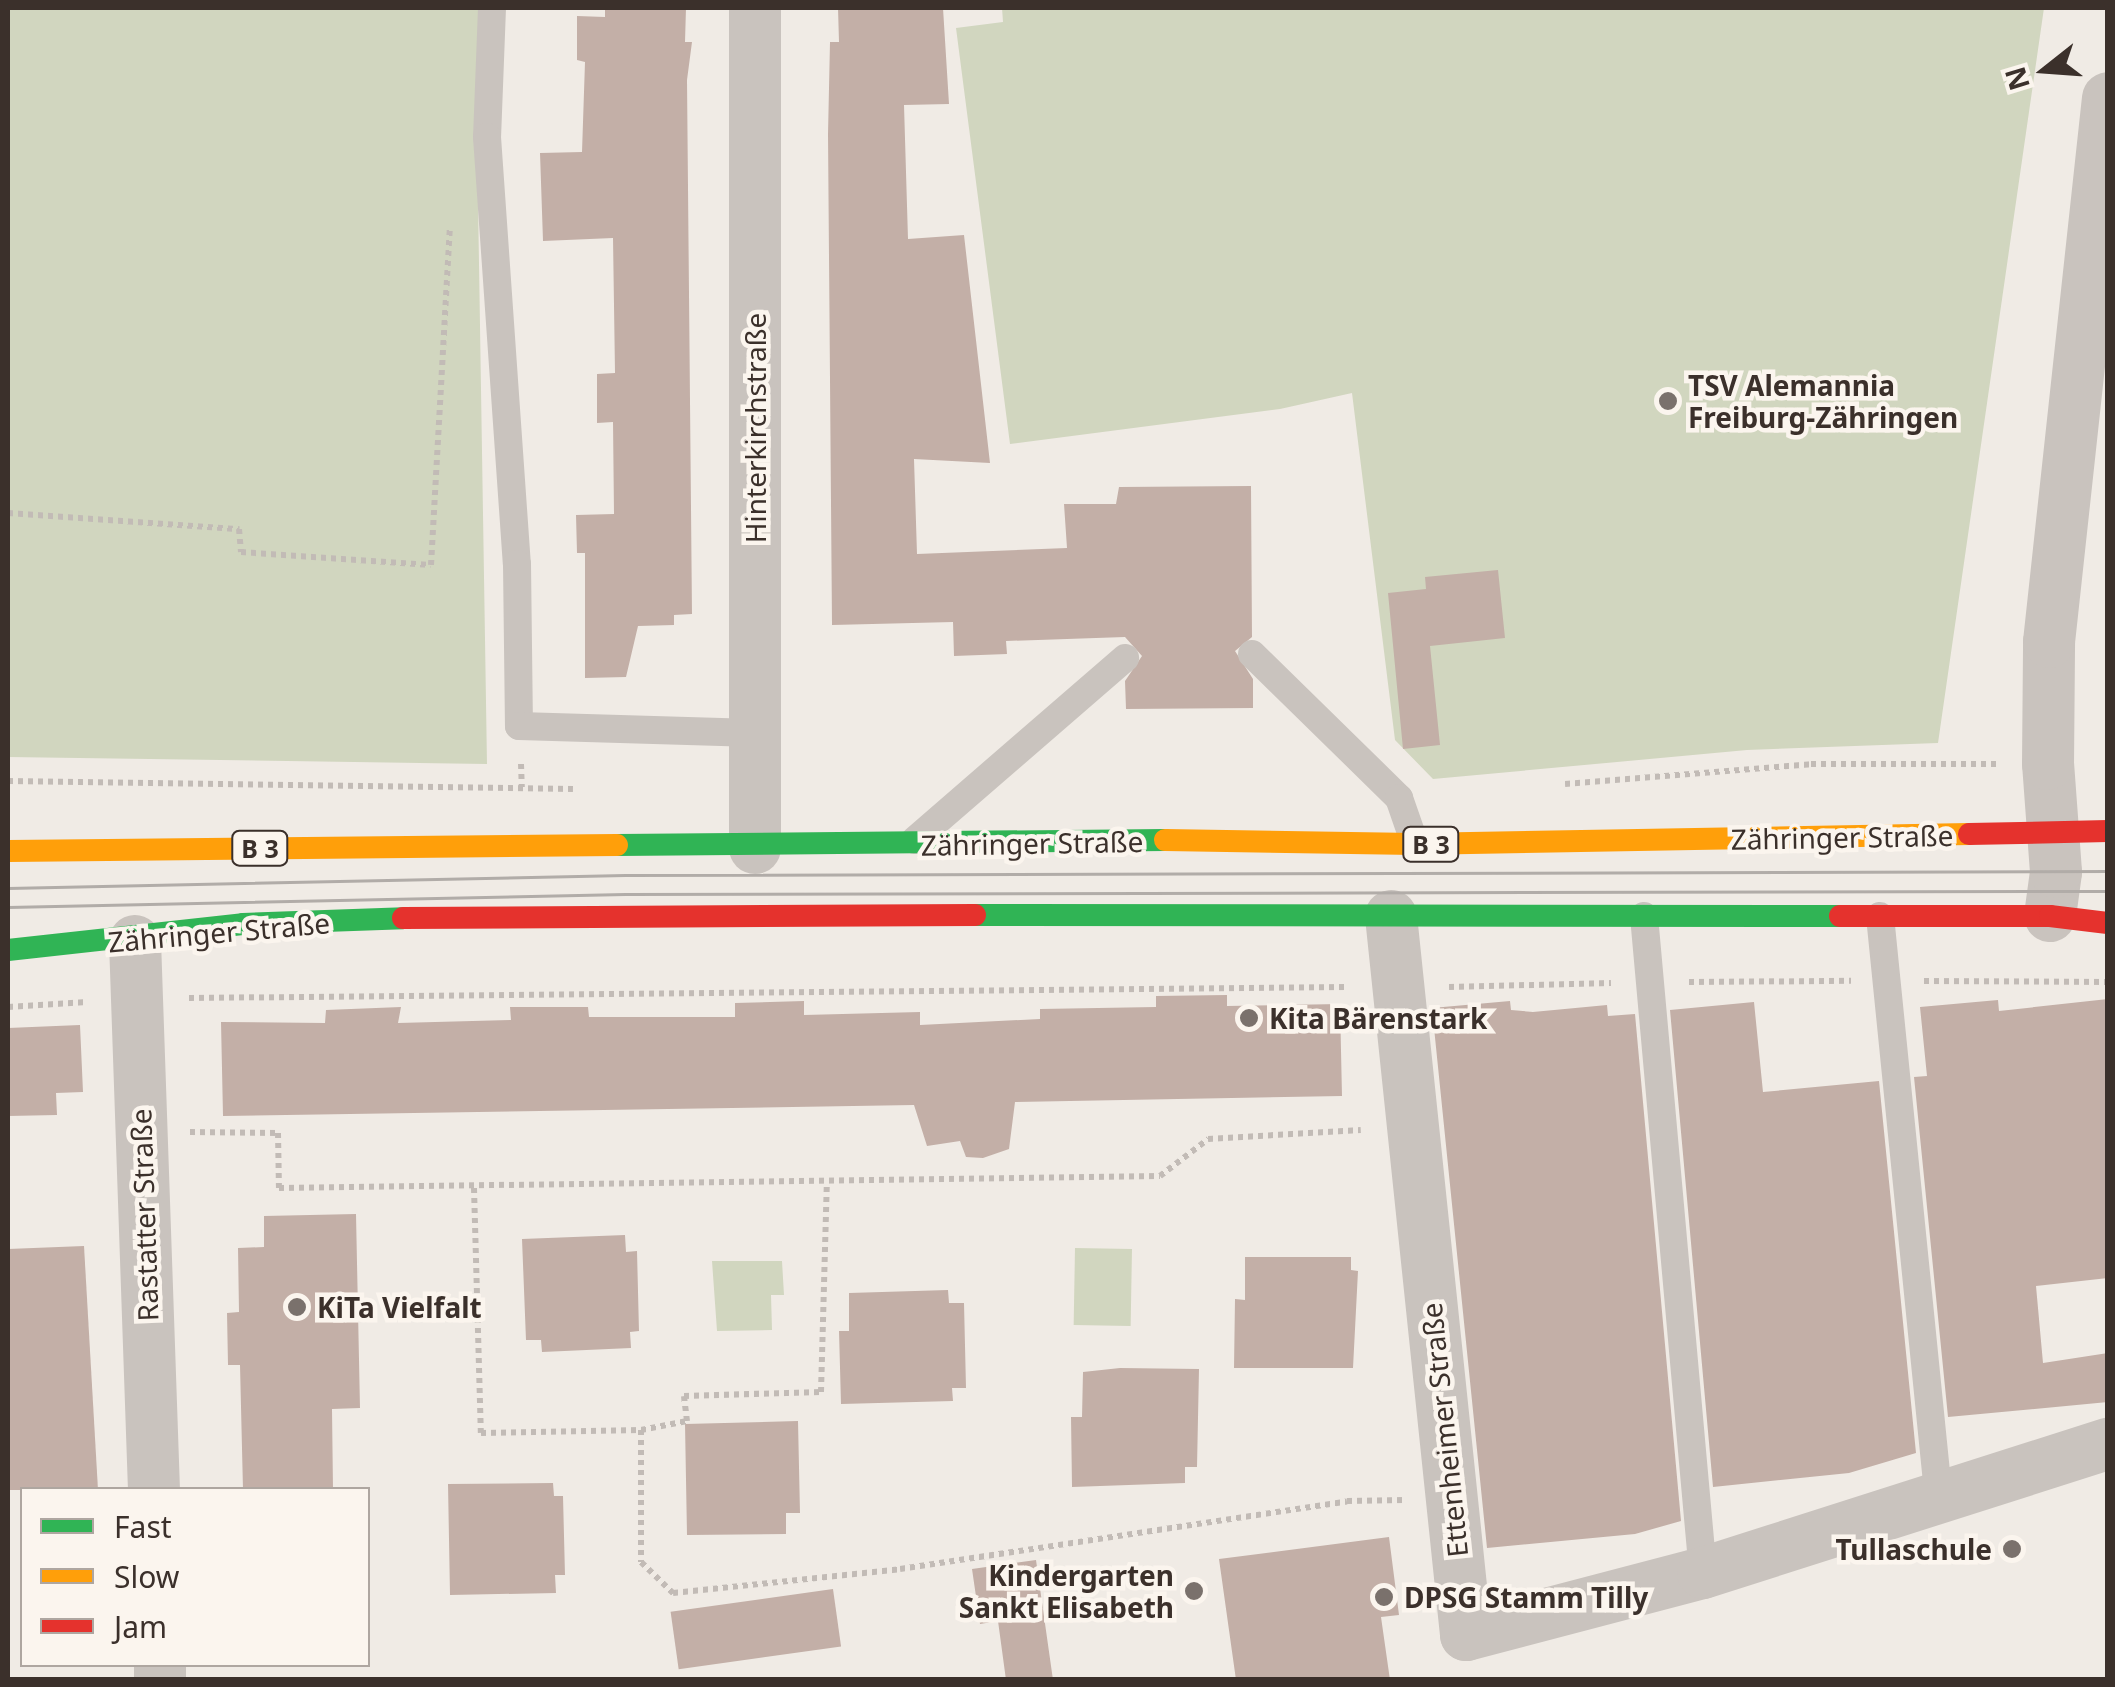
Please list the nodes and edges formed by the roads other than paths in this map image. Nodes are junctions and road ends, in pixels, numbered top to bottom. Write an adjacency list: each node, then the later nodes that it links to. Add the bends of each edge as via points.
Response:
1 (492, 8): 6 (lane, via 488,137 518,564 519,726)
2 (755, 8): 6 (street, Hinterkirchstraße)
3 (2108, 98): 8 (street, via 2049,642 2048,764)
4 (1252, 654): 9 (lane, via 1399,798)
5 (1125, 658): 10 (lane)
6 (754, 733): 11 (street, Hinterkirchstraße)
7 (2108, 831): 8 (main road, Zähringer Straße / B 3)
8 (2056, 834): 9 (main road, Zähringer Straße / B 3); 16 (street)
9 (1415, 844): 10 (main road, Zähringer Straße / B 3)
10 (909, 846): 11 (main road, Zähringer Straße / B 3)
11 (755, 848): 12 (main road, Zähringer Straße / B 3, via 513,844)
12 (8, 852)
13 (1391, 916): 14 (main road, Zähringer Straße); 18 (main road, Zähringer Straße, via 490,915 243,924); 23 (street, Ettenheimer Straße, via 1466,1635)
14 (1644, 916): 15 (main road, Zähringer Straße); 23 (lane)
15 (1880, 916): 16 (main road, Zähringer Straße); 22 (lane)
16 (2050, 916): 17 (main road, Zähringer Straße)
17 (2108, 923)
18 (135, 940): 19 (main road, Zähringer Straße); 21 (street, Rastatter Straße)
19 (8, 950)
20 (2108, 1444): 22 (street, Ettenheimer Straße)
21 (154, 1487)
22 (1939, 1502): 23 (street, Ettenheimer Straße)
23 (1703, 1572)

